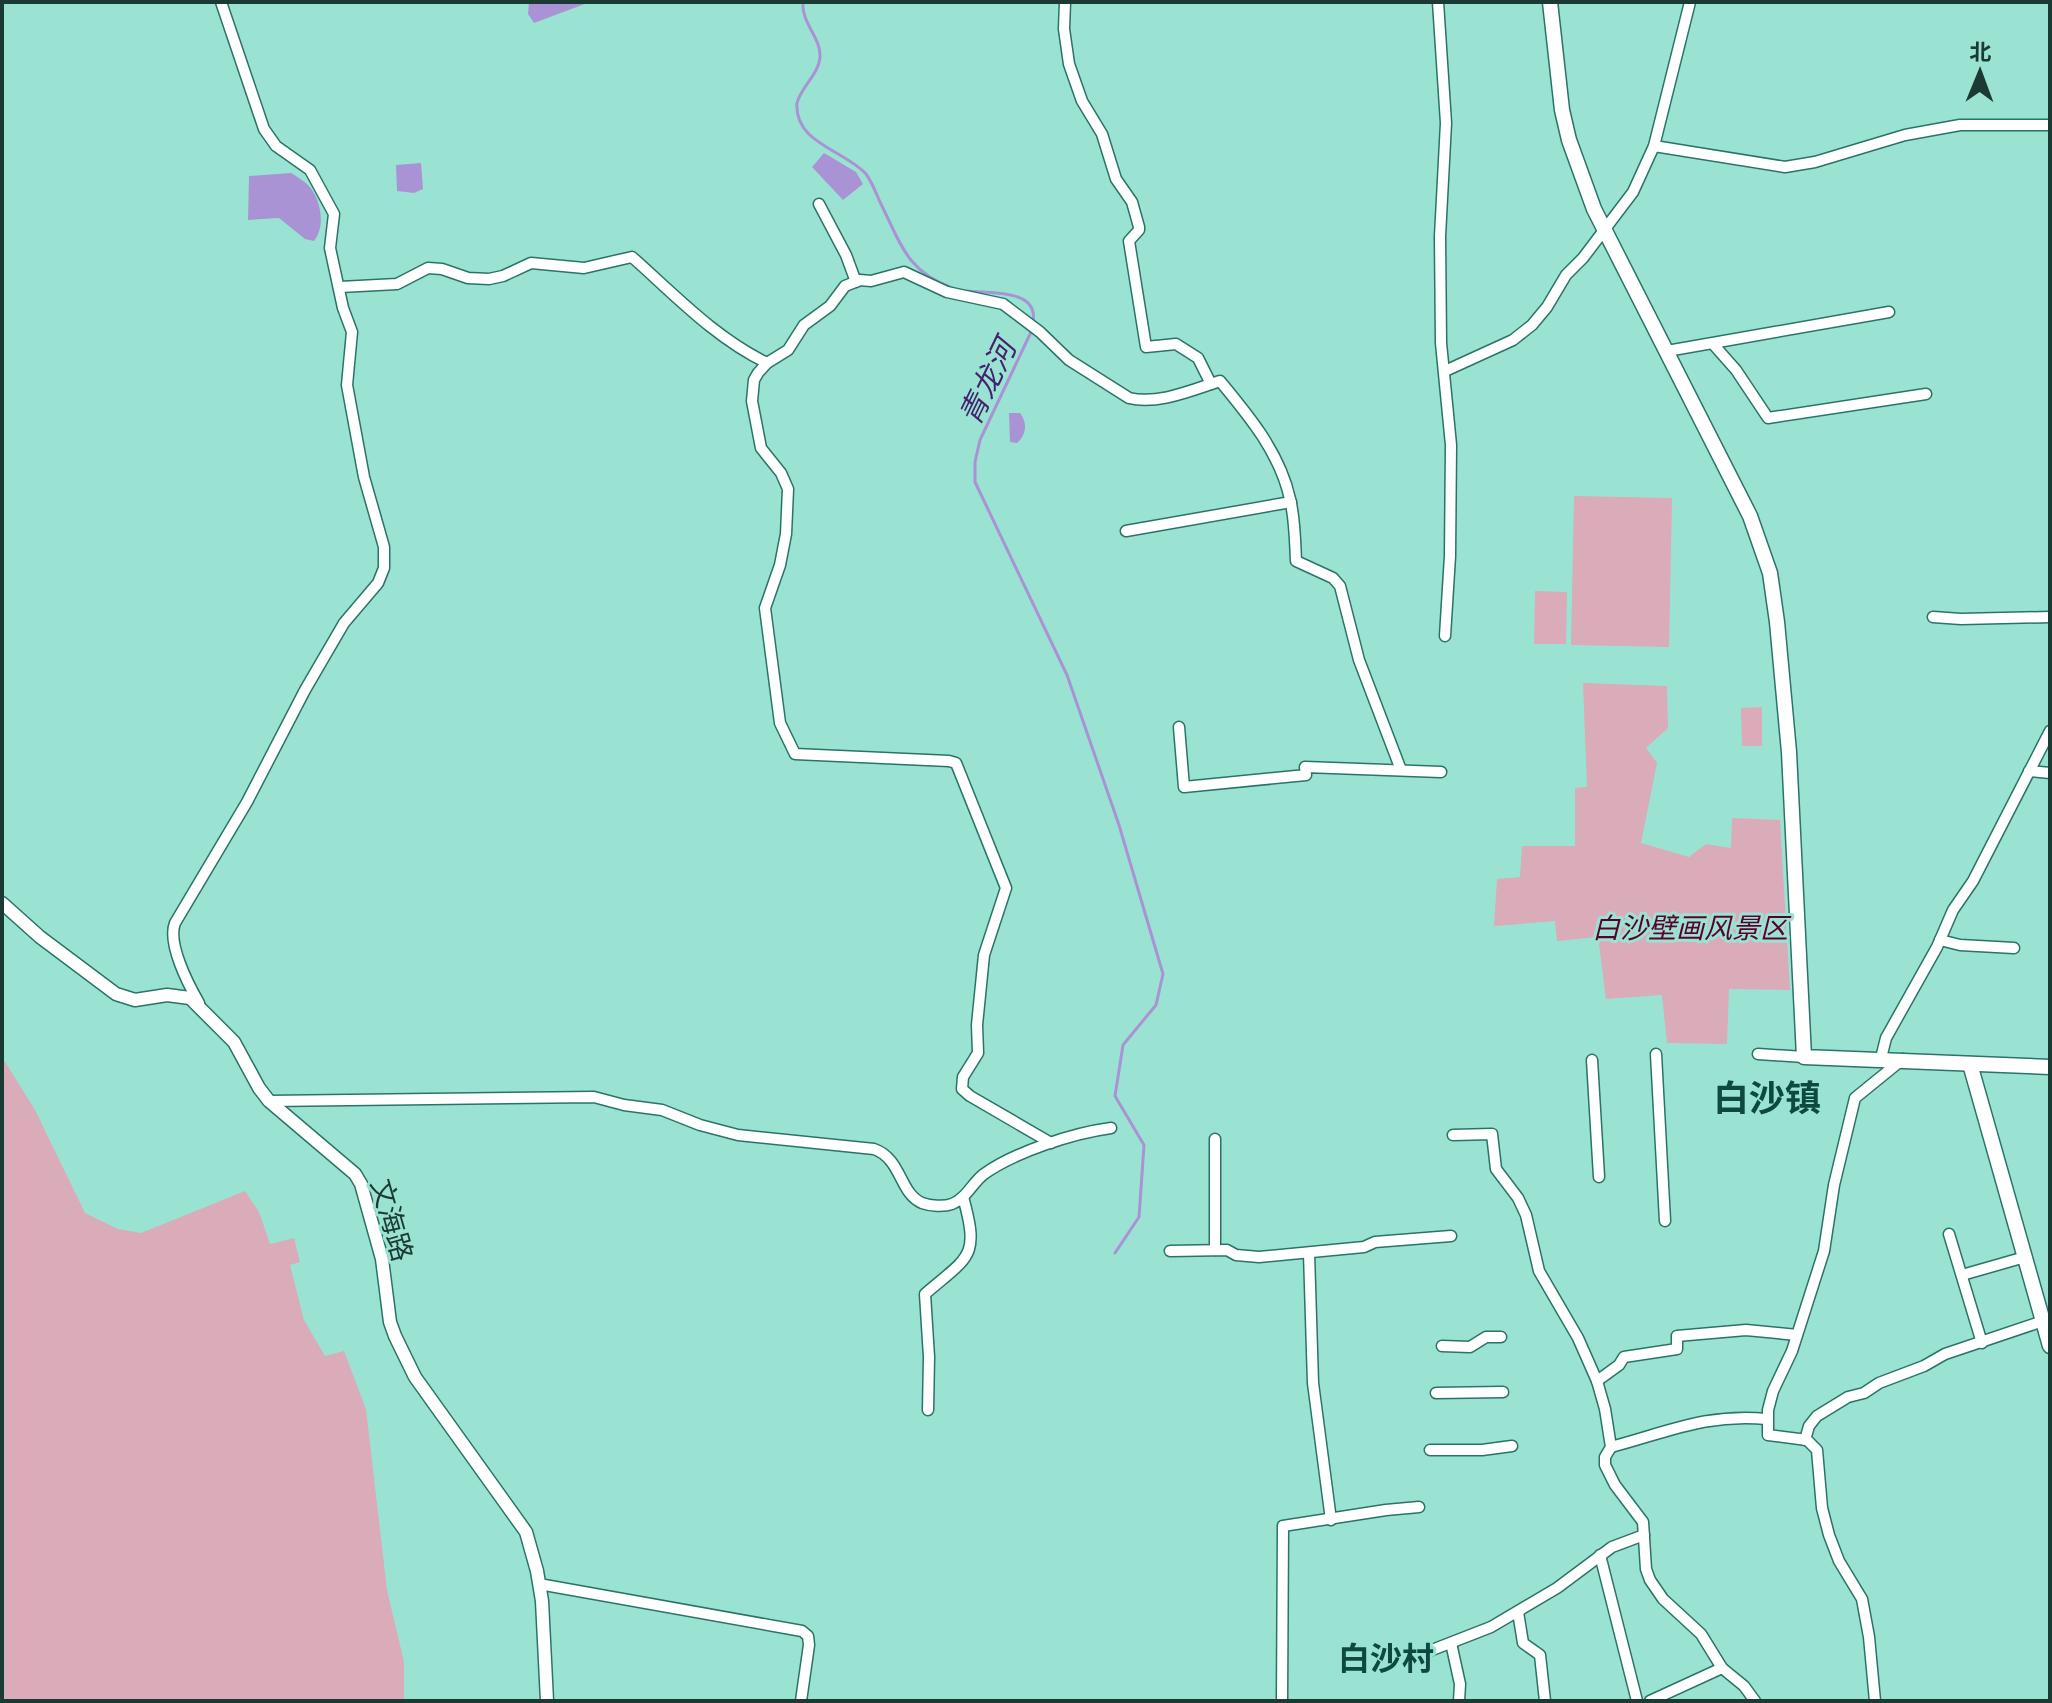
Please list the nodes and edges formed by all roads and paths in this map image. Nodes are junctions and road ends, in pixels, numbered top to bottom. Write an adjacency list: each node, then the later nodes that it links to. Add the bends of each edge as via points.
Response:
1 (221, 2): 11 (street, via 264,129 276,146 310,170 334,214 330,248)
2 (1065, 2): 17 (street, via 1073,77 1139,227 1129,241 1146,347 1176,344 1198,358)
3 (1438, 2): 16 (street, via 1446,98 1440,236)
4 (1550, 2): 9 (main road, via 1569,140)
5 (1690, 2): 7 (street)
6 (2050, 125): 7 (street, via 1960,125 1785,167)
7 (1654, 146): 9 (street, via 1633,192)
8 (819, 204): 10 (street)
9 (1605, 231): 14 (main road); 16 (street, via 1532,325 1513,340)
10 (856, 282): 15 (street, via 804,325 786,353); 17 (street, via 907,273 947,292 996,301 1069,360 1129,398 1164,398)
11 (340, 287): 15 (street, via 397,284 428,268 489,279 531,263 584,268 632,257 733,345); 33 (street, via 352,332 347,385 384,547 384,568 344,623 172,930)
12 (1889, 312): 13 (street)
13 (1713, 344): 14 (street); 18 (street, via 1768,418)
14 (1667, 351): 36 (main road, via 1750,516 1770,573 1789,752)
15 (767, 363): 46 (street, via 754,380 752,401 761,448 788,489 786,534 765,608 782,730 795,754 956,763 1006,884 984,955 978,1053 962,1089)
16 (1445, 371): 23 (street, via 1451,461)
17 (1211, 384): 19 (street, via 1220,381 1258,427)
18 (1926, 394)
19 (1291, 502): 20 (street); 26 (street, via 1296,561 1340,586 1359,660)
20 (1126, 531)
21 (1933, 617): 22 (street)
22 (2050, 617)
23 (1445, 636)
24 (1179, 727): 26 (street, via 1184,787 1306,775 1305,767)
25 (2050, 731): 27 (street)
26 (1401, 770): 28 (street)
27 (2029, 771): 29 (street); 31 (street)
28 (1441, 772)
29 (2050, 773)
30 (2, 903): 33 (street, via 116,994 143,1000 187,996)
31 (1940, 940): 32 (street); 37 (street, via 1886,1038)
32 (2014, 948)
33 (199, 1005): 42 (street, 文海路, via 234,1042)
34 (1656, 1054): 49 (street)
35 (1758, 1054): 36 (street)
36 (1804, 1057): 37 (main road)
37 (1881, 1058): 38 (main road)
38 (1903, 1059): 40 (main road); 58 (street, via 1855,1098 1824,1251)
39 (1592, 1060): 47 (street)
40 (1970, 1064): 41 (main road); 55 (main road)
41 (2050, 1067)
42 (269, 1101): 48 (street, via 594,1097 662,1110 738,1135 874,1149 892,1161 918,1201 942,1205); 76 (street, 文海路, via 361,1184 382,1259 395,1336 415,1377 526,1532)
43 (1111, 1128): 46 (street)
44 (1453, 1135): 63 (street, via 1492,1134 1496,1169 1526,1215 1539,1271)
45 (1215, 1139): 52 (street)
46 (1051, 1143): 48 (street, via 982,1175)
47 (1599, 1177)
48 (963, 1197): 66 (street, via 970,1253 925,1294)
49 (1665, 1221)
50 (1949, 1234): 56 (street)
51 (1451, 1236): 54 (street)
52 (1215, 1250): 53 (street); 54 (street, via 1246,1256)
53 (1170, 1251)
54 (1309, 1253): 73 (street, via 1313,1383)
55 (2025, 1257): 56 (street); 57 (main road)
56 (1962, 1275): 60 (street)
57 (2043, 1321): 60 (street); 62 (main road)
58 (1797, 1335): 63 (street, via 1746,1330 1677,1336 1677,1349 1624,1357); 67 (street)
59 (1501, 1337): 61 (street, via 1486,1337 1470,1347)
60 (1982, 1343): 68 (street, via 1848,1397 1817,1416)
61 (1442, 1346)
62 (2050, 1346)
63 (1597, 1381): 70 (street)
64 (1503, 1392): 65 (street)
65 (1436, 1393)
66 (928, 1410)
67 (1767, 1419): 68 (street, via 1768,1435); 70 (street, via 1701,1421)
68 (1805, 1440): 89 (street, via 1817,1450 1822,1508 1834,1548 1862,1599)
69 (1512, 1446): 71 (street)
70 (1611, 1447): 74 (street, via 1605,1457 1607,1472 1640,1517)
71 (1430, 1450)
72 (1419, 1507): 73 (street)
73 (1331, 1520): 83 (street, via 1283,1526)
74 (1644, 1535): 75 (street); 80 (street, via 1646,1569 1656,1590 1701,1634)
75 (1600, 1555): 77 (street); 86 (street)
76 (539, 1584): 81 (street, 文海路); 82 (street, via 802,1631 809,1645)
77 (1518, 1612): 78 (street); 85 (street, via 1523,1643 1540,1655)
78 (1451, 1643): 79 (street); 84 (street)
79 (1414, 1657)
80 (1722, 1668): 87 (street); 88 (street)
81 (547, 1701)
82 (801, 1701)
83 (1282, 1701)
84 (1459, 1701)
85 (1545, 1701)
86 (1637, 1701)
87 (1650, 1701)
88 (1755, 1701)
89 (1875, 1701)

